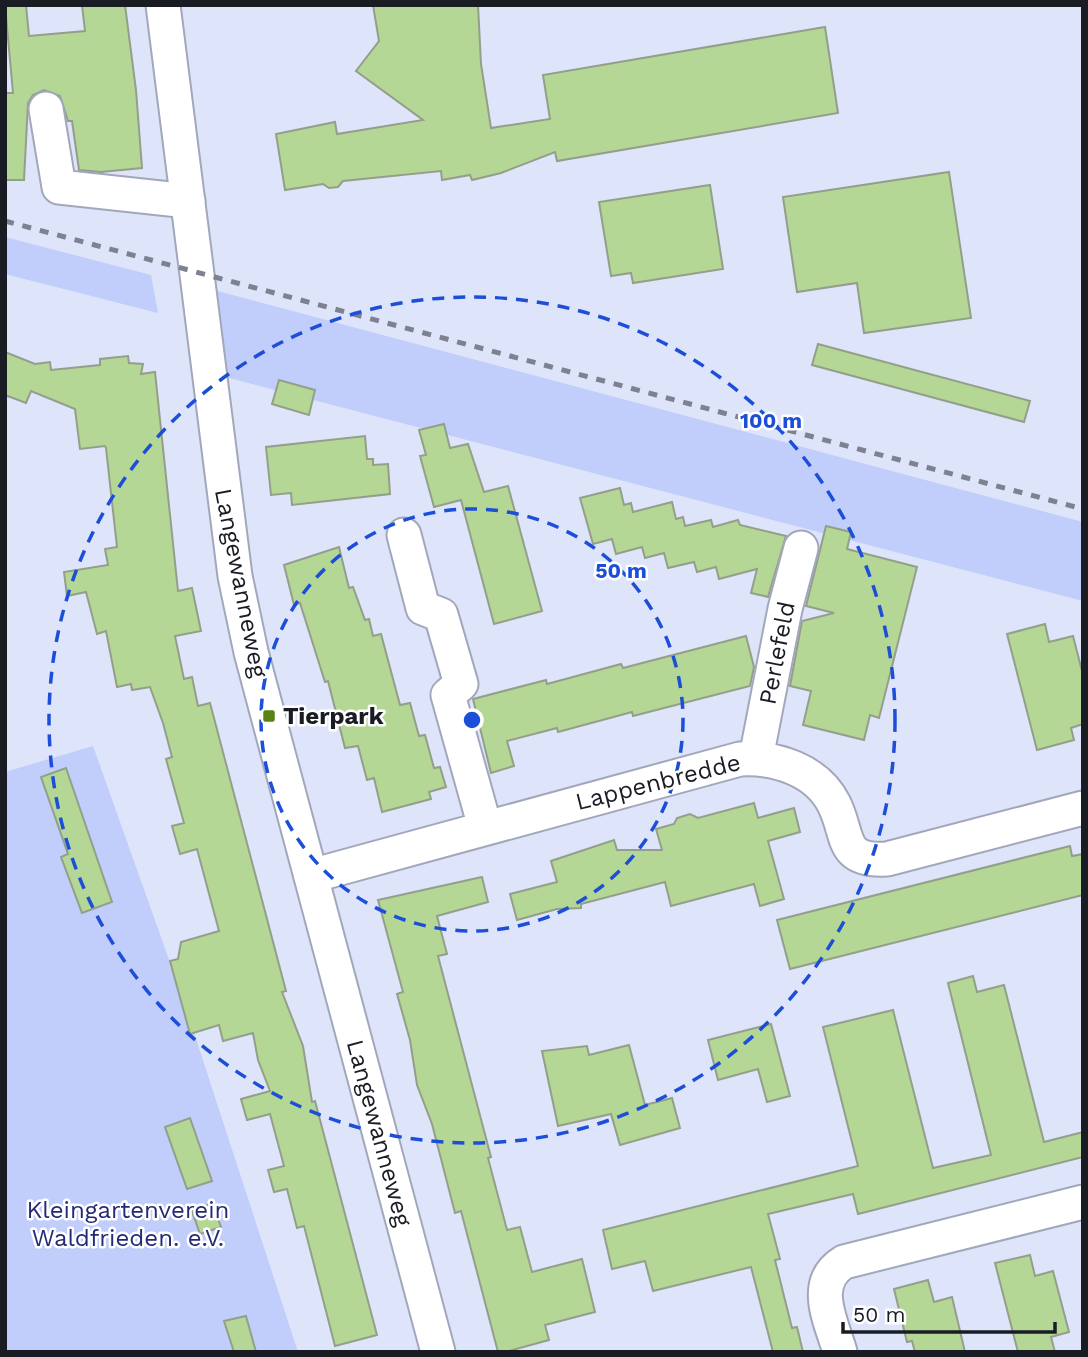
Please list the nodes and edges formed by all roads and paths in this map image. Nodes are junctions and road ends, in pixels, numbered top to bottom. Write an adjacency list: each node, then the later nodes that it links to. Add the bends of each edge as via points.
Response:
1 (163, 5): 3 (street, Langewanneweg)
2 (46, 109): 3 (street, via 59,187)
3 (188, 201): 9 (street, Langewanneweg, via 235,576)
4 (404, 535): 8 (street, via 423,608 441,615 461,684 448,695)
5 (801, 548): 6 (street, Perlefeld)
6 (756, 758): 7 (street, Lappenbredde, via 793,766 825,790 835,805 848,847 872,860); 8 (street, Lappenbredde)
7 (1083, 808)
8 (485, 827): 9 (street, Lappenbredde)
9 (311, 876): 11 (street, Langewanneweg)
10 (1083, 1202): 12 (street, via 844,1262 830,1273 824,1289)
11 (438, 1352)
12 (840, 1352)

